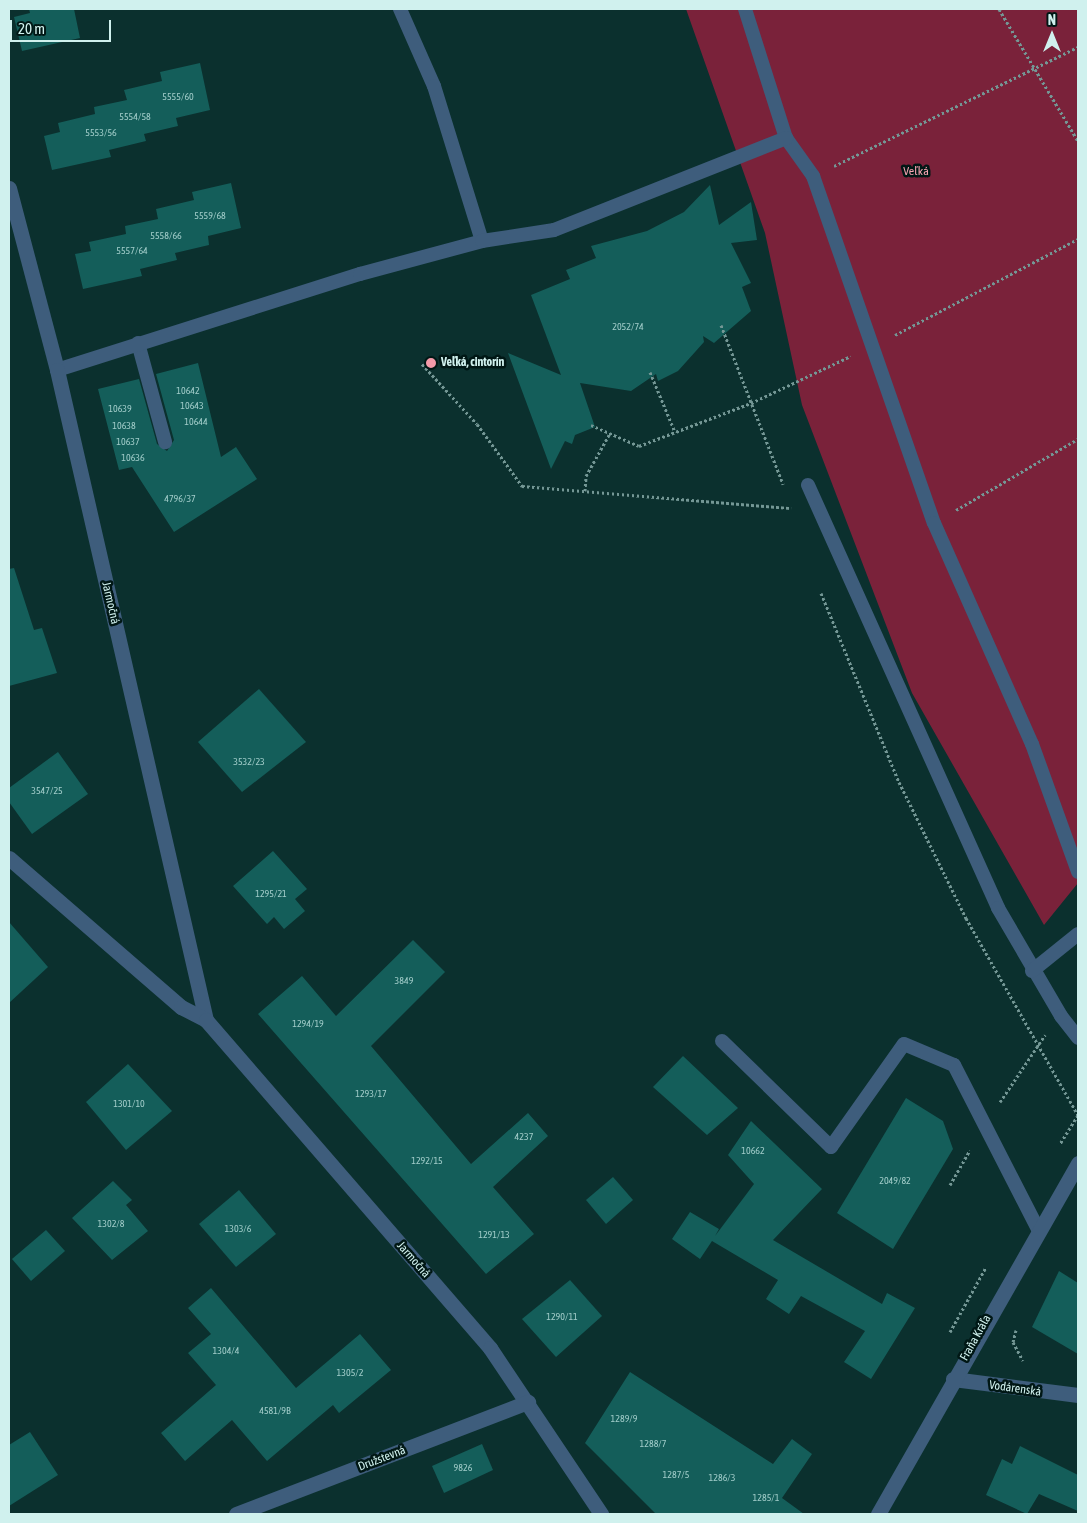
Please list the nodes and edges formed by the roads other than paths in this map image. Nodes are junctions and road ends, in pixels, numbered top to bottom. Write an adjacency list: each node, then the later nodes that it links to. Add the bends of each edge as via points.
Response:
1 (400, 9): 6 (lane, via 434,86)
2 (745, 9): 3 (lane)
3 (786, 138): 6 (lane, via 554,230); 12 (lane, via 813,176 869,348 934,523 1032,744)
4 (9, 188): 5 (street, Jarmočná)
5 (15, 225): 8 (street, Jarmočná)
6 (482, 241): 7 (lane)
7 (138, 343): 8 (lane); 9 (lane)
8 (57, 370): 15 (street, Jarmočná)
9 (165, 442)
10 (808, 485): 14 (lane, via 998,908)
11 (9, 858): 15 (street, Jarmočná, via 181,1007)
12 (1078, 872)
13 (1078, 934): 14 (lane)
14 (1032, 971): 16 (lane)
15 (206, 1020): 22 (street, Jarmočná, via 490,1348)
16 (1078, 1038)
17 (722, 1041): 19 (lane, via 831,1147 904,1044 954,1065)
18 (1078, 1163): 19 (street, Fraňa Kráľa)
19 (1038, 1229): 20 (street, Fraňa Kráľa)
20 (952, 1379): 21 (street, Vodárenská); 25 (street, Fraňa Kráľa)
21 (1078, 1395)
22 (528, 1402): 23 (street, Družstevná); 24 (street, Jarmočná)
23 (236, 1514)
24 (601, 1514)
25 (878, 1514)

